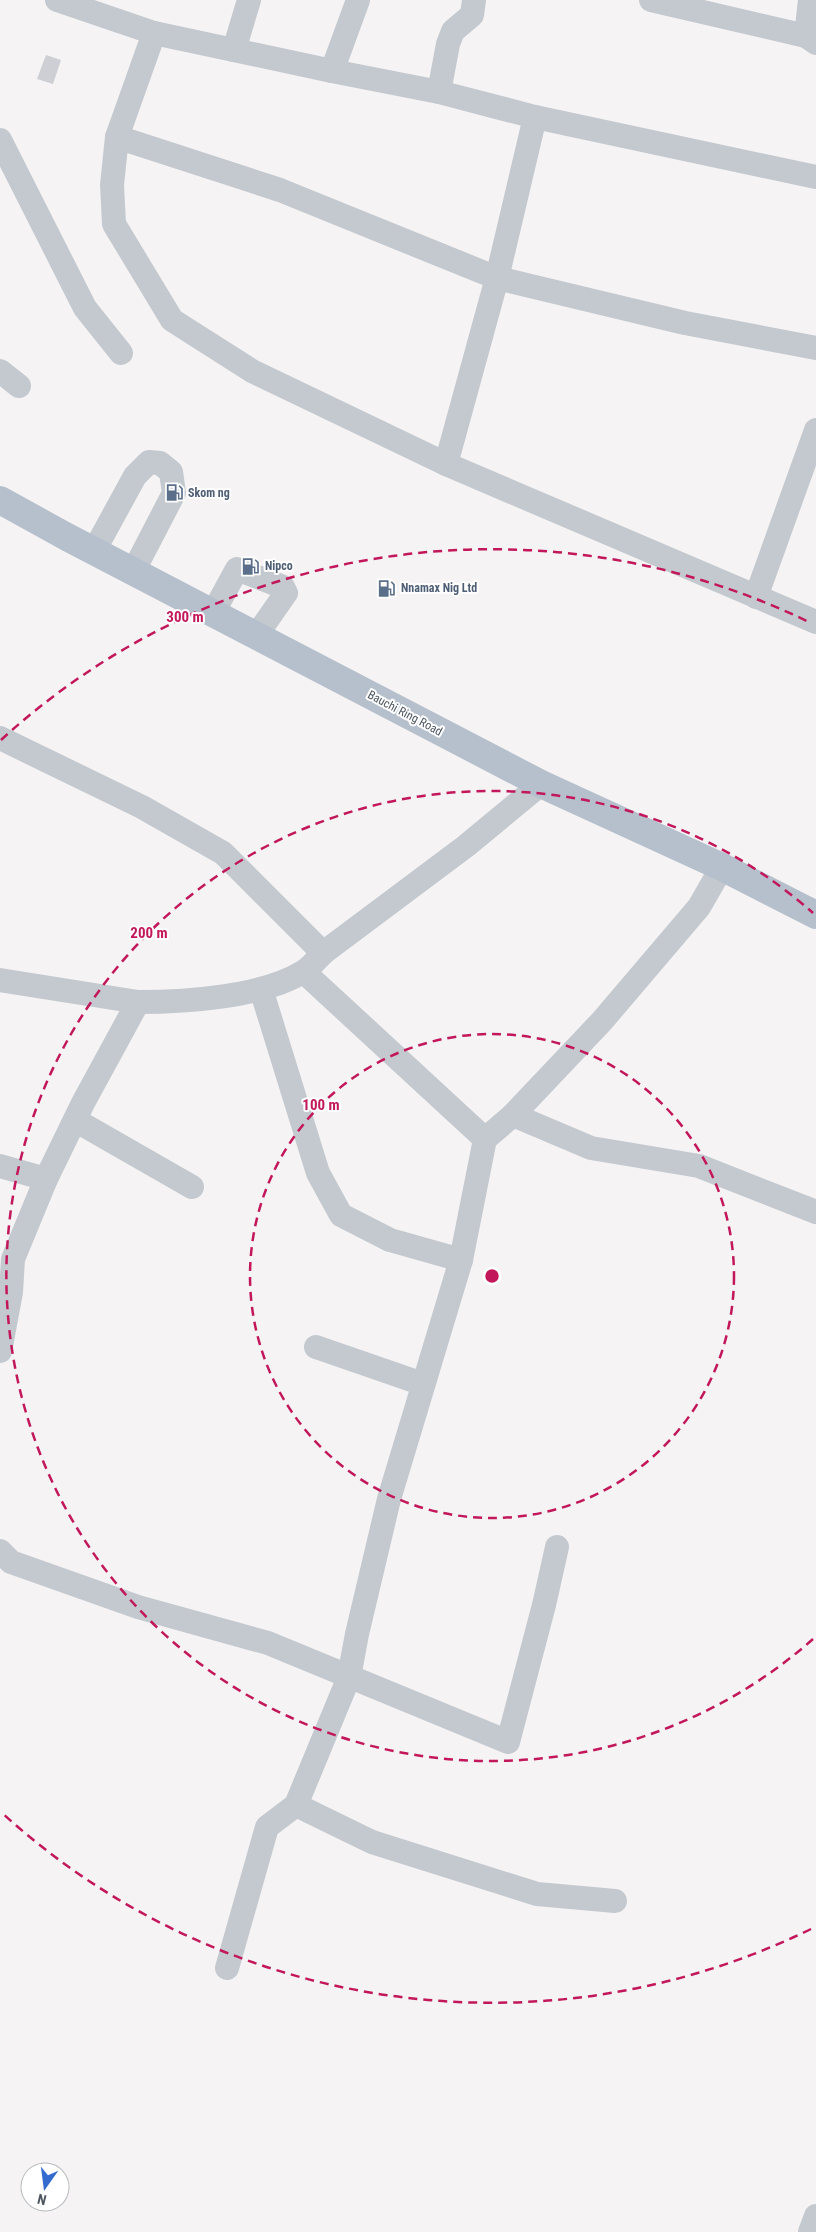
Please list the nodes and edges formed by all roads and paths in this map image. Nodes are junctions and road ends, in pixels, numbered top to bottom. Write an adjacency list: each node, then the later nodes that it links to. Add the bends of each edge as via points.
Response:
1 (57, 0): 7 (street)
2 (249, 0): 9 (street)
3 (358, 0): 10 (street)
4 (474, 0): 11 (street, via 472,15 453,31 448,44)
5 (651, 0): 8 (street)
6 (810, 0): 8 (street)
7 (154, 33): 9 (street); 13 (street)
8 (811, 39)
9 (234, 50): 10 (street)
10 (332, 71): 11 (street)
11 (439, 92): 12 (street)
12 (535, 117): 15 (street); 16 (street)
13 (118, 137): 16 (street, via 280,190); 22 (street, via 112,185 114,224 172,320 252,371)
14 (0, 140): 18 (street, via 85,308)
15 (816, 177)
16 (496, 278): 17 (street, via 685,323); 22 (street)
17 (816, 348)
18 (121, 353)
19 (0, 371): 20 (street)
20 (19, 386)
21 (816, 430): 26 (street)
22 (446, 464): 26 (street)
23 (1, 502): 24 (main road, Bauchi Ring Road)
24 (94, 551): 25 (main road, Bauchi Ring Road); 25 (street, via 136,476 149,462 160,462 171,472 174,493)
25 (133, 572): 27 (main road, Bauchi Ring Road)
26 (756, 597): 28 (street)
27 (213, 613): 29 (main road, Bauchi Ring Road); 29 (street, via 236,569 283,587 286,592)
28 (816, 622)
29 (256, 636): 31 (main road, Bauchi Ring Road)
30 (3, 747): 34 (street, via 142,807 223,853)
31 (541, 784): 32 (main road, Bauchi Ring Road); 34 (street, via 466,846)
32 (722, 867): 33 (main road, Bauchi Ring Road); 39 (street, via 699,907 602,1021)
33 (816, 915)
34 (323, 953): 35 (street)
35 (304, 972): 37 (street); 41 (street)
36 (0, 980): 38 (street)
37 (261, 989): 38 (street, via 184,1002); 46 (street, via 318,1173 341,1215 390,1240)
38 (138, 1002): 40 (street)
39 (513, 1115): 41 (street); 45 (street, via 591,1148 698,1166)
40 (75, 1120): 43 (street); 44 (street)
41 (485, 1139): 46 (street)
42 (0, 1166): 43 (street)
43 (46, 1179): 48 (street, via 13,1259 11,1292)
44 (192, 1187)
45 (816, 1212)
46 (462, 1260): 49 (street)
47 (316, 1346): 49 (street)
48 (0, 1351)
49 (423, 1384): 52 (street, via 389,1499)
50 (557, 1547): 52 (street, via 508,1742)
51 (0, 1551): 52 (street, via 12,1562 138,1607 268,1643)
52 (349, 1677): 53 (street)
53 (296, 1805): 54 (street, via 372,1842 537,1894); 55 (street, via 267,1826)
54 (615, 1901)
55 (226, 1968)
56 (816, 2216): 57 (street)
57 (810, 2232)

